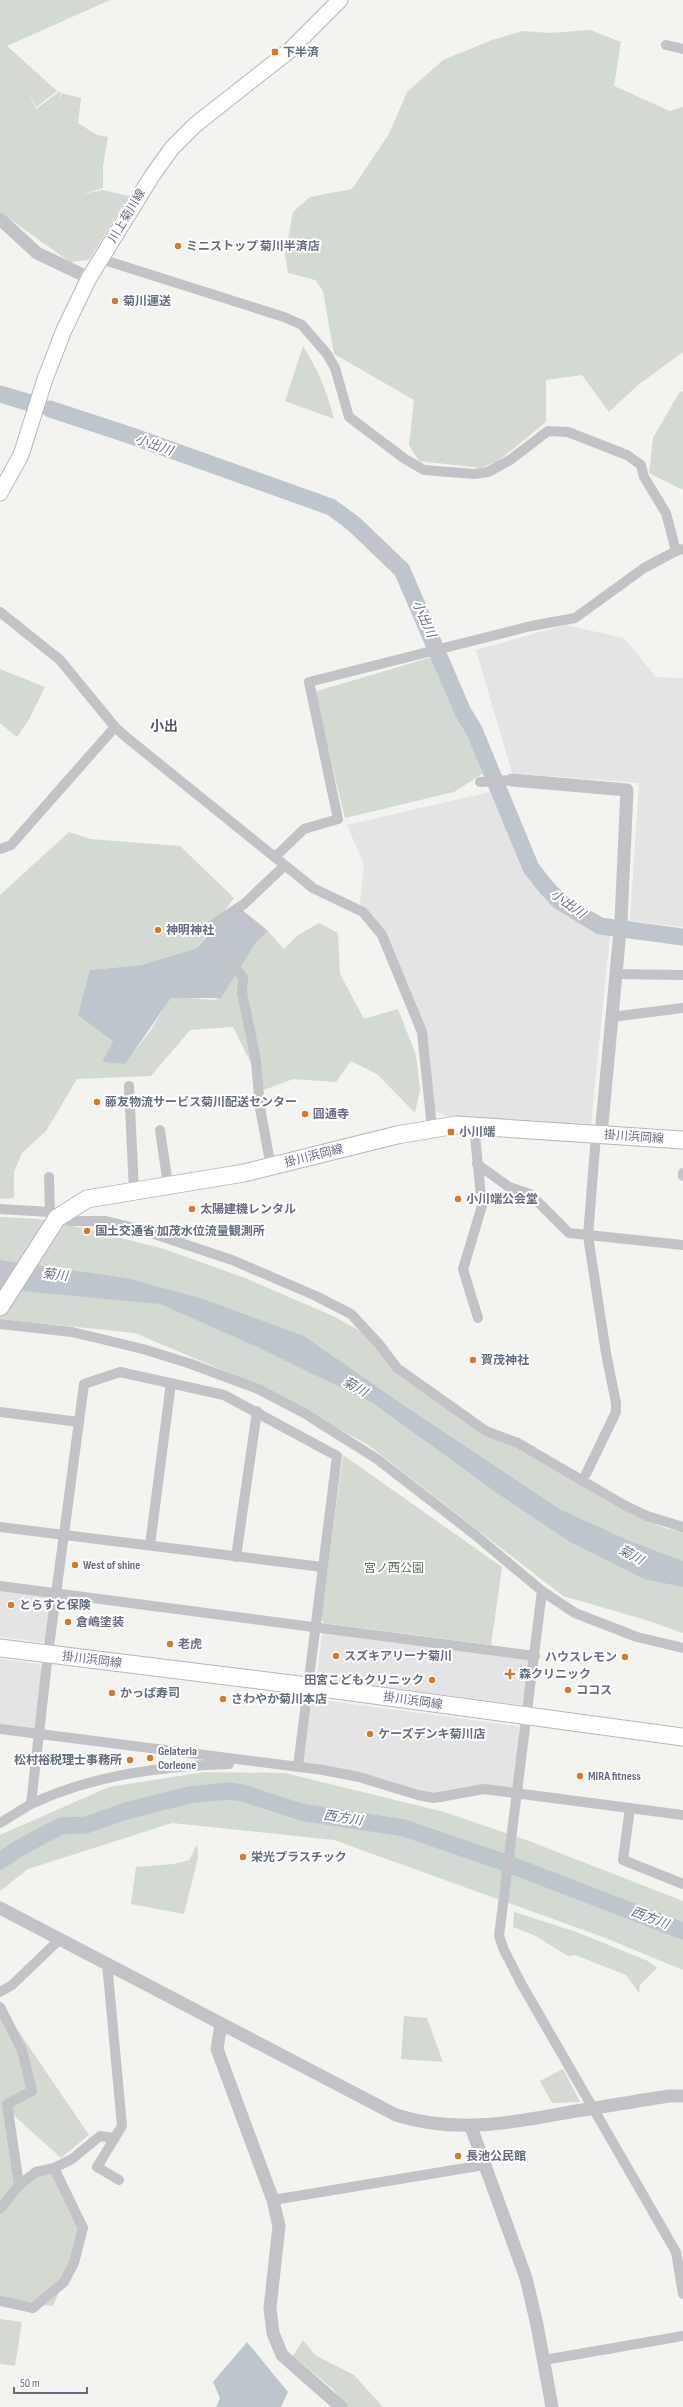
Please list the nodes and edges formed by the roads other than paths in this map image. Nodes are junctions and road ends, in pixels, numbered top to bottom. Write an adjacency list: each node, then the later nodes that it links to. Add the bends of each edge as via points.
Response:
1 (340, 0): 5 (main road, 川上菊川線, via 289,51 195,125 172,148)
2 (666, 45): 3 (street)
3 (683, 49)
4 (0, 219): 6 (street, via 37,253)
5 (101, 259): 6 (main road, 川上菊川線); 8 (street, via 302,325 327,354 335,368 349,417 424,470 474,474 488,472 510,460 548,431 568,432 627,455 641,465 644,477 666,513)
6 (89, 278): 7 (main road, 川上菊川線, via 64,330 20,456)
7 (2, 487)
8 (680, 550): 14 (street, via 644,568 575,618 531,626 309,682 338,819 304,829)
9 (0, 612): 10 (street, via 60,660)
10 (116, 727): 13 (street, via 11,845); 14 (street)
11 (507, 780): 12 (street); 16 (street, via 627,790)
12 (484, 783)
13 (0, 848)
14 (275, 857): 15 (street)
15 (284, 866): 22 (street, via 313,888 363,912 382,935 422,1032); 27 (street, via 244,904 207,929 243,978 242,992 256,1060 260,1108)
16 (616, 974): 17 (street); 19 (street)
17 (683, 975)
18 (683, 1008): 19 (street)
19 (611, 1017): 24 (street)
20 (129, 1086): 32 (street)
21 (474, 1126): 22 (main road, 掛川浜岡線); 24 (main road, 掛川浜岡線); 26 (street)
22 (432, 1128): 27 (main road, 掛川浜岡線)
23 (160, 1130): 31 (street)
24 (598, 1135): 25 (main road, 掛川浜岡線); 35 (street)
25 (683, 1140)
26 (477, 1164): 35 (street, via 509,1187 530,1194 569,1233); 38 (street, via 482,1206 463,1269)
27 (271, 1166): 31 (main road, 掛川浜岡線)
28 (683, 1173): 29 (street)
29 (683, 1176)
30 (49, 1177): 34 (street)
31 (168, 1185): 32 (main road, 掛川浜岡線)
32 (134, 1191): 34 (main road, 掛川浜岡線, via 87,1199)
33 (0, 1209): 34 (street)
34 (54, 1216): 37 (main road, 掛川浜岡線); 46 (street, via 81,1222 106,1221 169,1237 246,1265 327,1301 351,1314 405,1374 445,1400 486,1432 518,1443 647,1516)
35 (588, 1236): 36 (street); 44 (street, via 616,1412)
36 (683, 1245)
37 (0, 1307)
38 (478, 1318)
39 (0, 1324): 52 (street, via 72,1332 143,1349 258,1389 304,1413 377,1459 474,1534)
40 (170, 1383): 41 (street, via 224,1395); 43 (street, via 120,1372 84,1384); 48 (street)
41 (257, 1411): 49 (street); 50 (street, via 337,1456)
42 (0, 1412): 43 (street)
43 (79, 1422): 47 (street)
44 (586, 1474)
45 (0, 1527): 47 (street)
46 (683, 1527)
47 (64, 1535): 48 (street); 53 (street)
48 (150, 1545): 49 (street)
49 (236, 1557): 50 (street)
50 (322, 1567): 54 (street)
51 (0, 1586): 53 (street)
52 (542, 1591): 56 (street, via 575,1613 610,1628); 58 (street)
53 (56, 1593): 54 (street); 57 (street)
54 (316, 1626): 58 (street); 59 (street)
55 (0, 1648): 57 (main road, 掛川浜岡線)
56 (683, 1648)
57 (48, 1654): 59 (main road, 掛川浜岡線); 62 (street)
58 (534, 1656): 60 (street)
59 (307, 1686): 60 (main road, 掛川浜岡線); 65 (street)
60 (527, 1717): 63 (main road, 掛川浜岡線); 66 (street)
61 (0, 1729): 62 (street)
62 (38, 1734): 64 (street); 67 (street)
63 (683, 1737)
64 (260, 1763): 65 (street); 67 (street, via 184,1765 140,1771 89,1782)
65 (298, 1766): 66 (street, via 359,1777 434,1798 484,1789)
66 (517, 1793): 68 (street); 79 (street, via 499,1936 504,1950)
67 (31, 1804): 70 (street)
68 (630, 1808): 69 (street); 71 (street, via 623,1860)
69 (683, 1815)
70 (0, 1823)
71 (683, 1884)
72 (0, 1908): 73 (street)
73 (60, 1939): 74 (street); 75 (street, via 12,1985)
74 (107, 1963): 77 (street); 81 (street, via 122,2126)
75 (0, 1992)
76 (0, 2007): 85 (street, via 22,2050 32,2091 7,2104)
77 (221, 2025): 80 (street, via 396,2115 433,2124); 86 (street, via 217,2049)
78 (683, 2096): 79 (street)
79 (592, 2108): 80 (street, via 526,2121); 88 (street, via 676,2252)
80 (470, 2127): 82 (street)
81 (114, 2138): 83 (street, via 100,2136 72,2159); 84 (street, via 97,2167)
82 (484, 2165): 86 (street); 91 (street, via 523,2270)
83 (54, 2168): 85 (street, via 36,2172); 89 (street, via 83,2228 74,2264 64,2282 33,2308)
84 (119, 2180)
85 (19, 2186): 87 (street)
86 (273, 2200): 92 (street, via 279,2226 270,2308 273,2333 282,2355)
87 (0, 2209)
88 (683, 2294)
89 (0, 2301)
90 (683, 2336): 91 (street)
91 (544, 2360): 93 (street)
92 (341, 2407)
93 (552, 2407)

